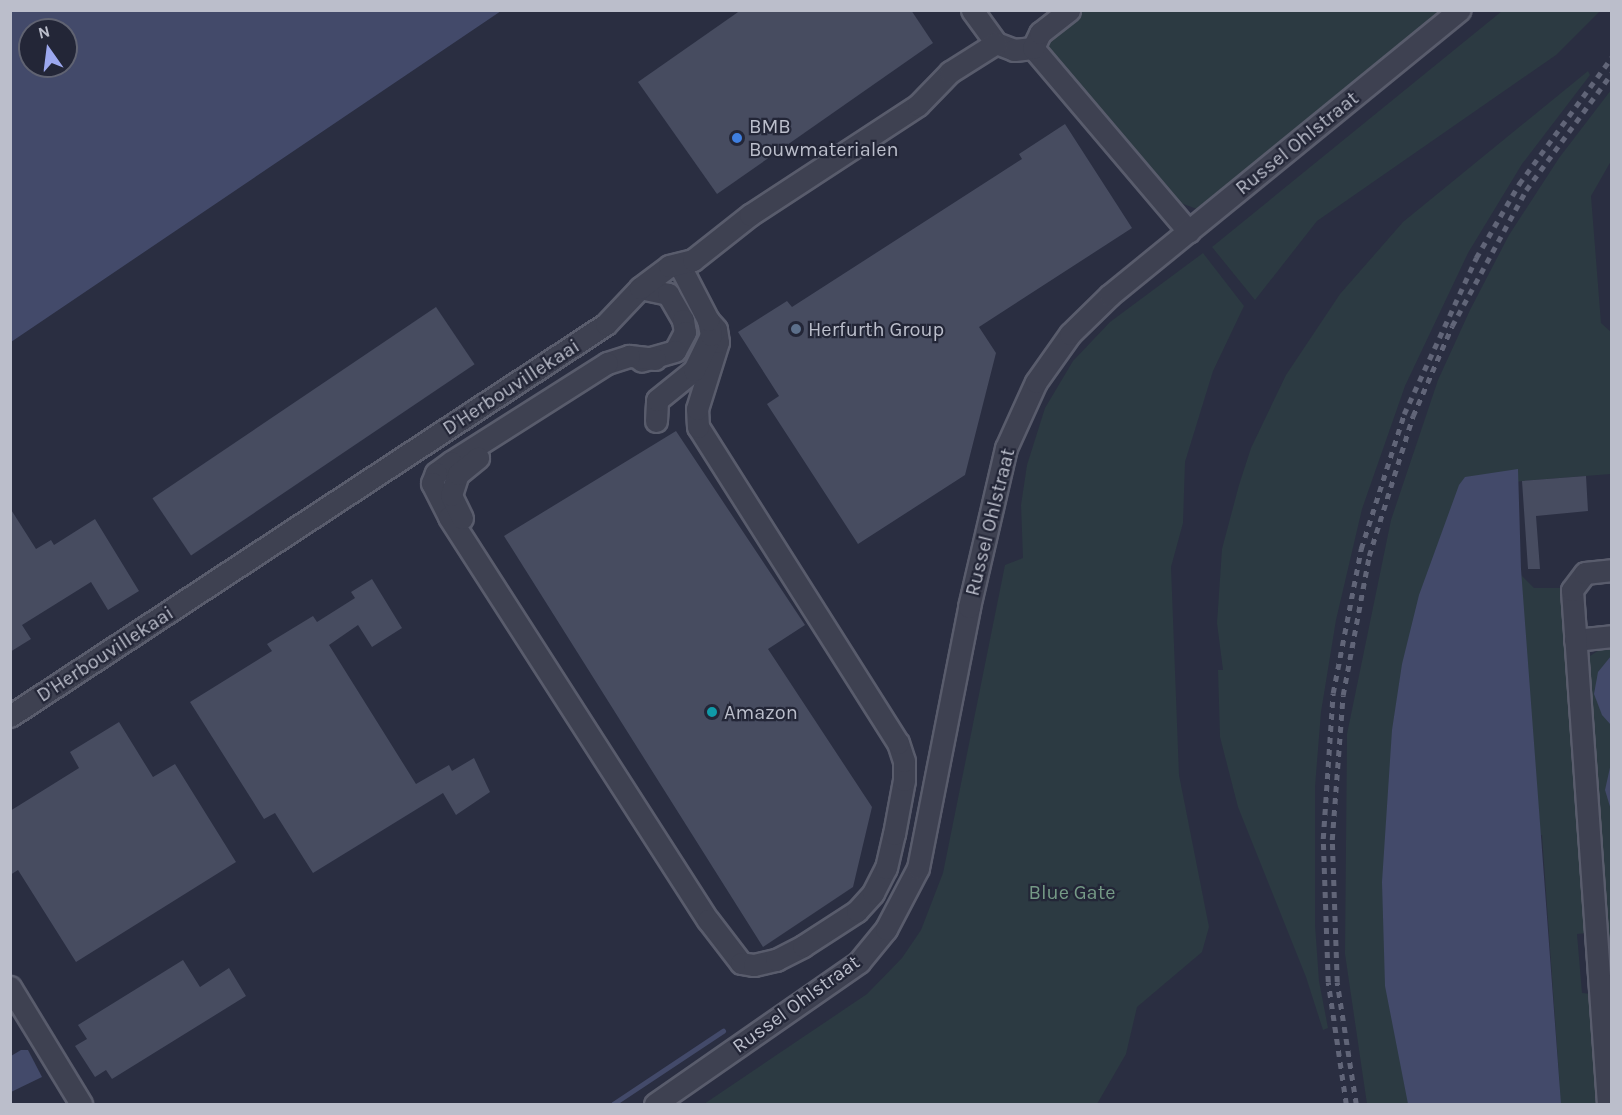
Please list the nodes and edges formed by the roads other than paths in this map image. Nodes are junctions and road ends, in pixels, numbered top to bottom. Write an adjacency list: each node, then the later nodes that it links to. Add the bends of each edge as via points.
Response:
1 (972, 10): 4 (street)
2 (1069, 10): 5 (street, via 1040,33)
3 (1459, 10): 6 (street, Russel Ohlstraat)
4 (996, 43): 5 (street, via 1014,50); 7 (street, D'Herbouvillekaai, via 950,72 918,105)
5 (1033, 48): 6 (street)
6 (1189, 232): 17 (street, Russel Ohlstraat, via 1110,295 1070,333 1036,382 1006,448 967,618 918,868 886,929 859,962)
7 (686, 262): 8 (street, D'Herbouvillekaai, via 669,266); 9 (street)
8 (640, 288): 9 (street, via 668,294 683,320 685,332 675,351 632,362 581,392 458,474 451,495 513,597 514,615 646,822 728,949 741,963 754,965 776,960 803,946 857,910 873,893 886,868 904,780 898,743 698,427 697,409 718,342 716,329); 14 (street, D'Herbouvillekaai, via 606,324)
9 (708, 320): 10 (street, via 711,335 704,356 694,370 657,400)
10 (656, 422)
11 (1611, 570): 13 (street, via 1585,573 1576,580 1572,590)
12 (1611, 636): 13 (street)
13 (1575, 640): 18 (street)
14 (10, 716)
15 (10, 987): 16 (street)
16 (81, 1104)
17 (655, 1104)
18 (1608, 1104)

